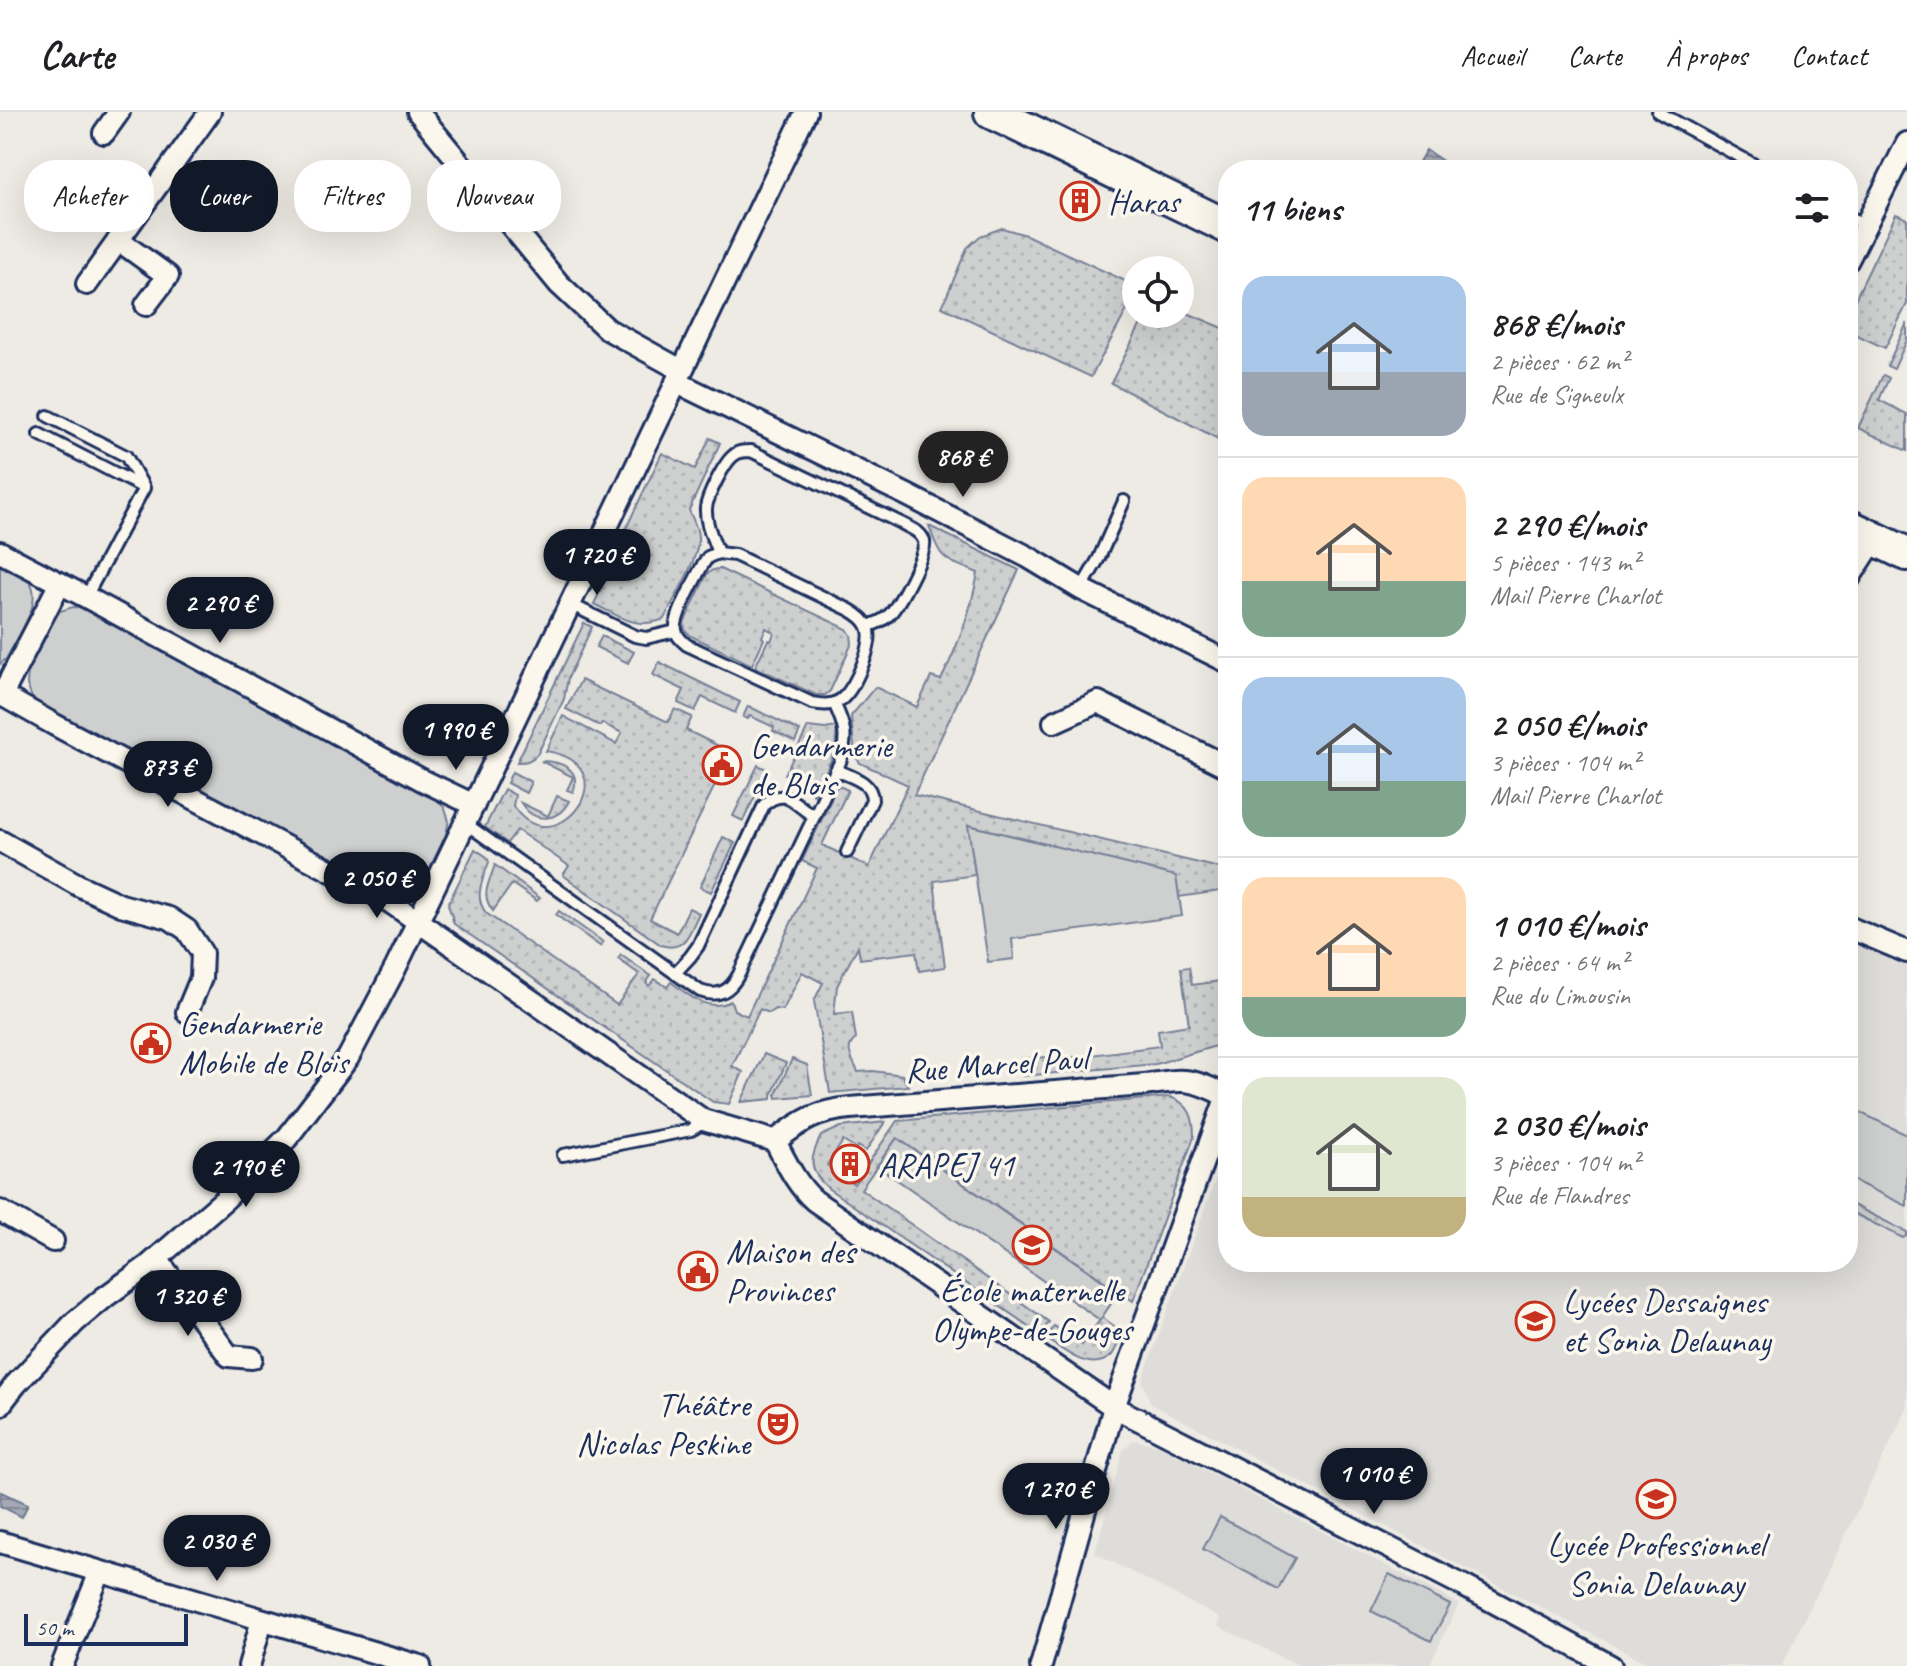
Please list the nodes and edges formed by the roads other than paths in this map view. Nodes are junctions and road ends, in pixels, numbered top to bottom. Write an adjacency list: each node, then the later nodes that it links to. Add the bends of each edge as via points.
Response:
1 (119, 112): 7 (street)
2 (210, 112): 12 (street)
3 (418, 112): 15 (street, via 559,284 607,329)
4 (806, 112): 15 (street)
5 (991, 112): 11 (main road)
6 (1658, 112): 9 (lane)
7 (104, 133)
8 (1907, 143): 10 (street)
9 (1746, 160)
10 (1858, 217)
11 (1218, 222)
12 (118, 240): 13 (street); 14 (street, via 168,276)
13 (87, 284)
14 (146, 305)
15 (679, 376): 25 (street); 27 (street)
16 (48, 416): 18 (lane, via 126,456)
17 (39, 434): 18 (lane)
18 (144, 488): 26 (lane)
19 (1124, 501): 25 (lane)
20 (1861, 532): 23 (main road)
21 (0, 552): 24 (street)
22 (718, 553): 28 (lane, via 735,555 850,610); 28 (lane, via 707,504 726,462 751,451 922,537 922,556 897,604 880,622); 29 (lane, via 703,564)
23 (1907, 554)
24 (60, 583): 26 (street); 31 (street)
25 (1081, 589): 30 (street)
26 (86, 597): 36 (street, via 424,781)
27 (570, 604): 29 (lane, via 635,636); 36 (street)
28 (868, 626): 32 (lane, via 869,651 850,688)
29 (676, 631): 32 (lane, via 687,645 812,703)
30 (1218, 657)
31 (1, 694): 40 (street, via 390,902)
32 (834, 703): 35 (lane, via 846,733)
33 (1054, 722): 34 (street, via 1098,702)
34 (1218, 762)
35 (836, 770): 37 (lane); 39 (lane, via 872,792)
36 (469, 814): 40 (street); 43 (lane)
37 (814, 816): 43 (lane, via 780,796 764,805 698,946); 43 (lane, via 729,990 710,995)
38 (0, 841): 44 (street, via 80,886 121,905 169,918 187,930 202,953 201,978)
39 (847, 852)
40 (417, 922): 47 (street); 52 (street, via 348,1058 287,1138)
41 (1858, 931): 42 (street)
42 (1907, 952)
43 (675, 973)
44 (187, 1012)
45 (1218, 1090): 48 (street, Rue Marcel Paul, via 1173,1081 831,1110 806,1119)
46 (1218, 1119): 56 (street)
47 (703, 1120): 48 (street); 49 (lane, via 691,1130)
48 (775, 1141): 56 (street, via 815,1201)
49 (563, 1155)
50 (0, 1211): 51 (street)
51 (53, 1241)
52 (157, 1259): 53 (street, via 229,1356); 54 (street)
53 (252, 1358)
54 (8, 1380): 55 (street)
55 (0, 1405)
56 (1114, 1407): 63 (street); 64 (street)
57 (0, 1542): 58 (street)
58 (100, 1572): 59 (street); 60 (street)
59 (262, 1620): 61 (street); 62 (street)
60 (62, 1666)
61 (249, 1666)
62 (420, 1666)
63 (1041, 1666)
64 (1611, 1666)

